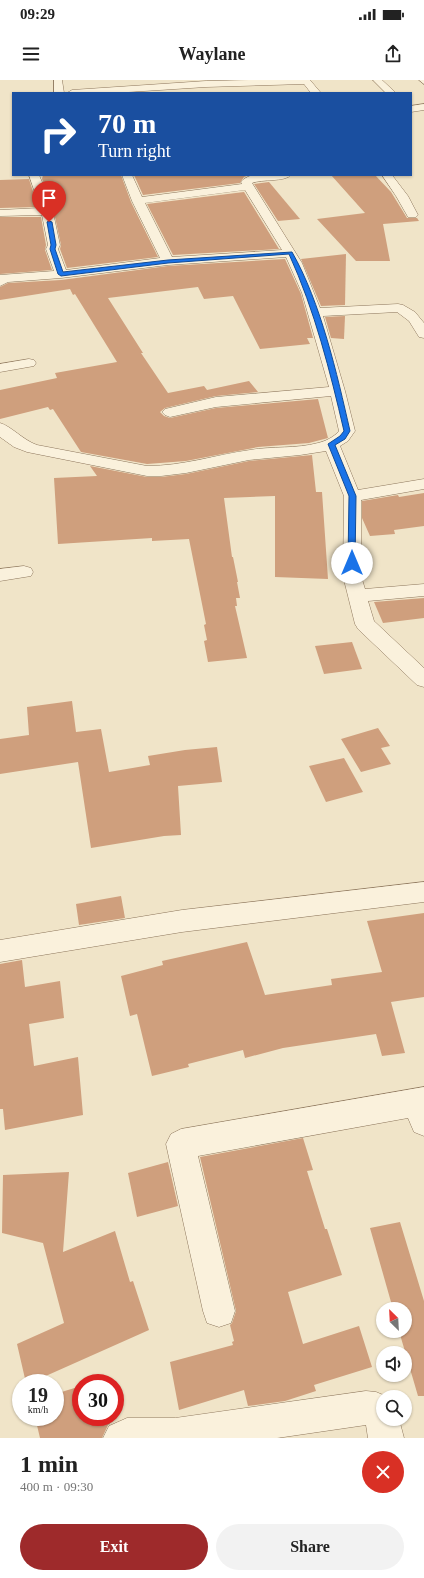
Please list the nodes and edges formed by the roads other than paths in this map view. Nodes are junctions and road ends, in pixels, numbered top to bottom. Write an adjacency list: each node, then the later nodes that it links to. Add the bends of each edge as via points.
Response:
1 (58, 80): 5 (street)
2 (377, 80): 9 (street)
3 (204, 82): 4 (street); 7 (street); 8 (street, via 306,81)
4 (177, 90): 6 (street)
5 (59, 92)
6 (107, 92)
7 (215, 92)
8 (315, 92)
9 (390, 92)
10 (412, 108): 11 (street)
11 (424, 108)
12 (34, 176): 18 (street)
13 (127, 176): 17 (street)
14 (277, 176): 16 (street, via 251,179 246,182)
15 (388, 176): 20 (street)
16 (248, 186): 17 (street); 21 (street)
17 (138, 201): 22 (street)
18 (47, 211): 19 (street); 23 (street, via 54,245 52,249)
19 (0, 213)
20 (412, 215)
21 (290, 253): 22 (street); 25 (street)
22 (168, 261): 23 (street)
23 (61, 274): 24 (street, via 5,278)
24 (0, 282)
25 (315, 312): 26 (street, via 398,308 408,312); 29 (street)
26 (424, 334)
27 (29, 363): 28 (street)
28 (0, 368)
29 (338, 391): 30 (street, via 216,402); 32 (street, via 347,431 343,438)
30 (170, 412)
31 (0, 428): 33 (street, via 22,446 147,471 183,470 249,455)
32 (331, 444): 33 (street); 34 (street)
33 (302, 451): 34 (street)
34 (343, 475): 36 (street)
35 (424, 484): 36 (street)
36 (352, 496): 40 (street, via 352,576)
37 (24, 572): 38 (street)
38 (0, 575)
39 (424, 590): 40 (street)
40 (357, 596): 41 (street, via 365,624)
41 (424, 680)
42 (424, 892): 43 (street, via 182,921)
43 (0, 951)
44 (422, 1108): 45 (street, via 181,1144)
45 (219, 1310)
46 (121, 1438): 47 (street, via 127,1435 175,1435 366,1408 376,1409 381,1417)
47 (386, 1438)

